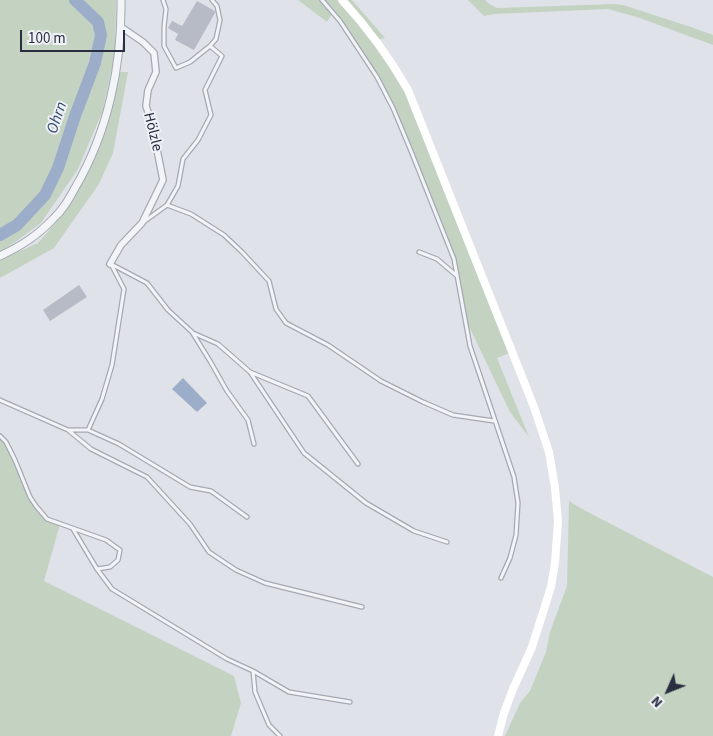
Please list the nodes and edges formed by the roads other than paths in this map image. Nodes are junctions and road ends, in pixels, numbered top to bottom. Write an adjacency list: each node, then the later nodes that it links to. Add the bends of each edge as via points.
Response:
1 (121, 0): 6 (street)
2 (164, 0): 7 (lane, via 164,46 176,68 190,62)
3 (212, 0): 7 (lane, via 220,20 216,39)
4 (322, 0): 13 (lane, via 377,76 393,108)
5 (342, 0): 32 (main road, via 392,62 408,90 534,407 548,452 558,521 551,587)
6 (122, 27): 9 (street, Hölzle, via 154,53 155,62 156,72 148,90 146,106 163,180); 11 (street, via 109,104 83,175 54,219 20,246)
7 (210, 46): 8 (lane, via 222,56 205,90 211,115 184,159 178,186)
8 (168, 205): 9 (lane); 17 (lane, via 191,214 242,252 269,281 276,309 286,323 422,402 453,415)
9 (142, 223): 12 (street, Hölzle, via 121,245)
10 (419, 252): 13 (lane, via 437,259)
11 (0, 256)
12 (110, 264): 14 (lane, via 147,283 168,310); 19 (lane, via 124,289 112,364 102,399)
13 (458, 276): 17 (lane, via 470,346)
14 (192, 332): 15 (lane, via 218,344); 21 (lane, via 248,420)
15 (250, 372): 22 (lane, via 308,396); 25 (lane, via 304,453 366,503 414,531)
16 (0, 400): 18 (lane)
17 (494, 421): 27 (lane, via 514,477 518,503 516,535)
18 (68, 430): 19 (lane); 28 (lane, via 90,449 147,477 190,524 209,552 236,570 264,583)
19 (88, 430): 23 (lane, via 119,444 190,487 211,492)
20 (0, 436): 24 (lane, via 6,442 36,506 47,519)
21 (254, 444)
22 (358, 464)
23 (247, 517)
24 (73, 529): 26 (lane); 26 (lane, via 106,540 120,550 118,560 110,567)
25 (447, 542)
26 (98, 569): 29 (lane, via 112,589 227,659)
27 (501, 578)
28 (362, 607)
29 (253, 671): 30 (lane, via 289,692); 31 (lane, via 255,692 269,726)
30 (350, 702)
31 (280, 736)
32 (498, 736)

